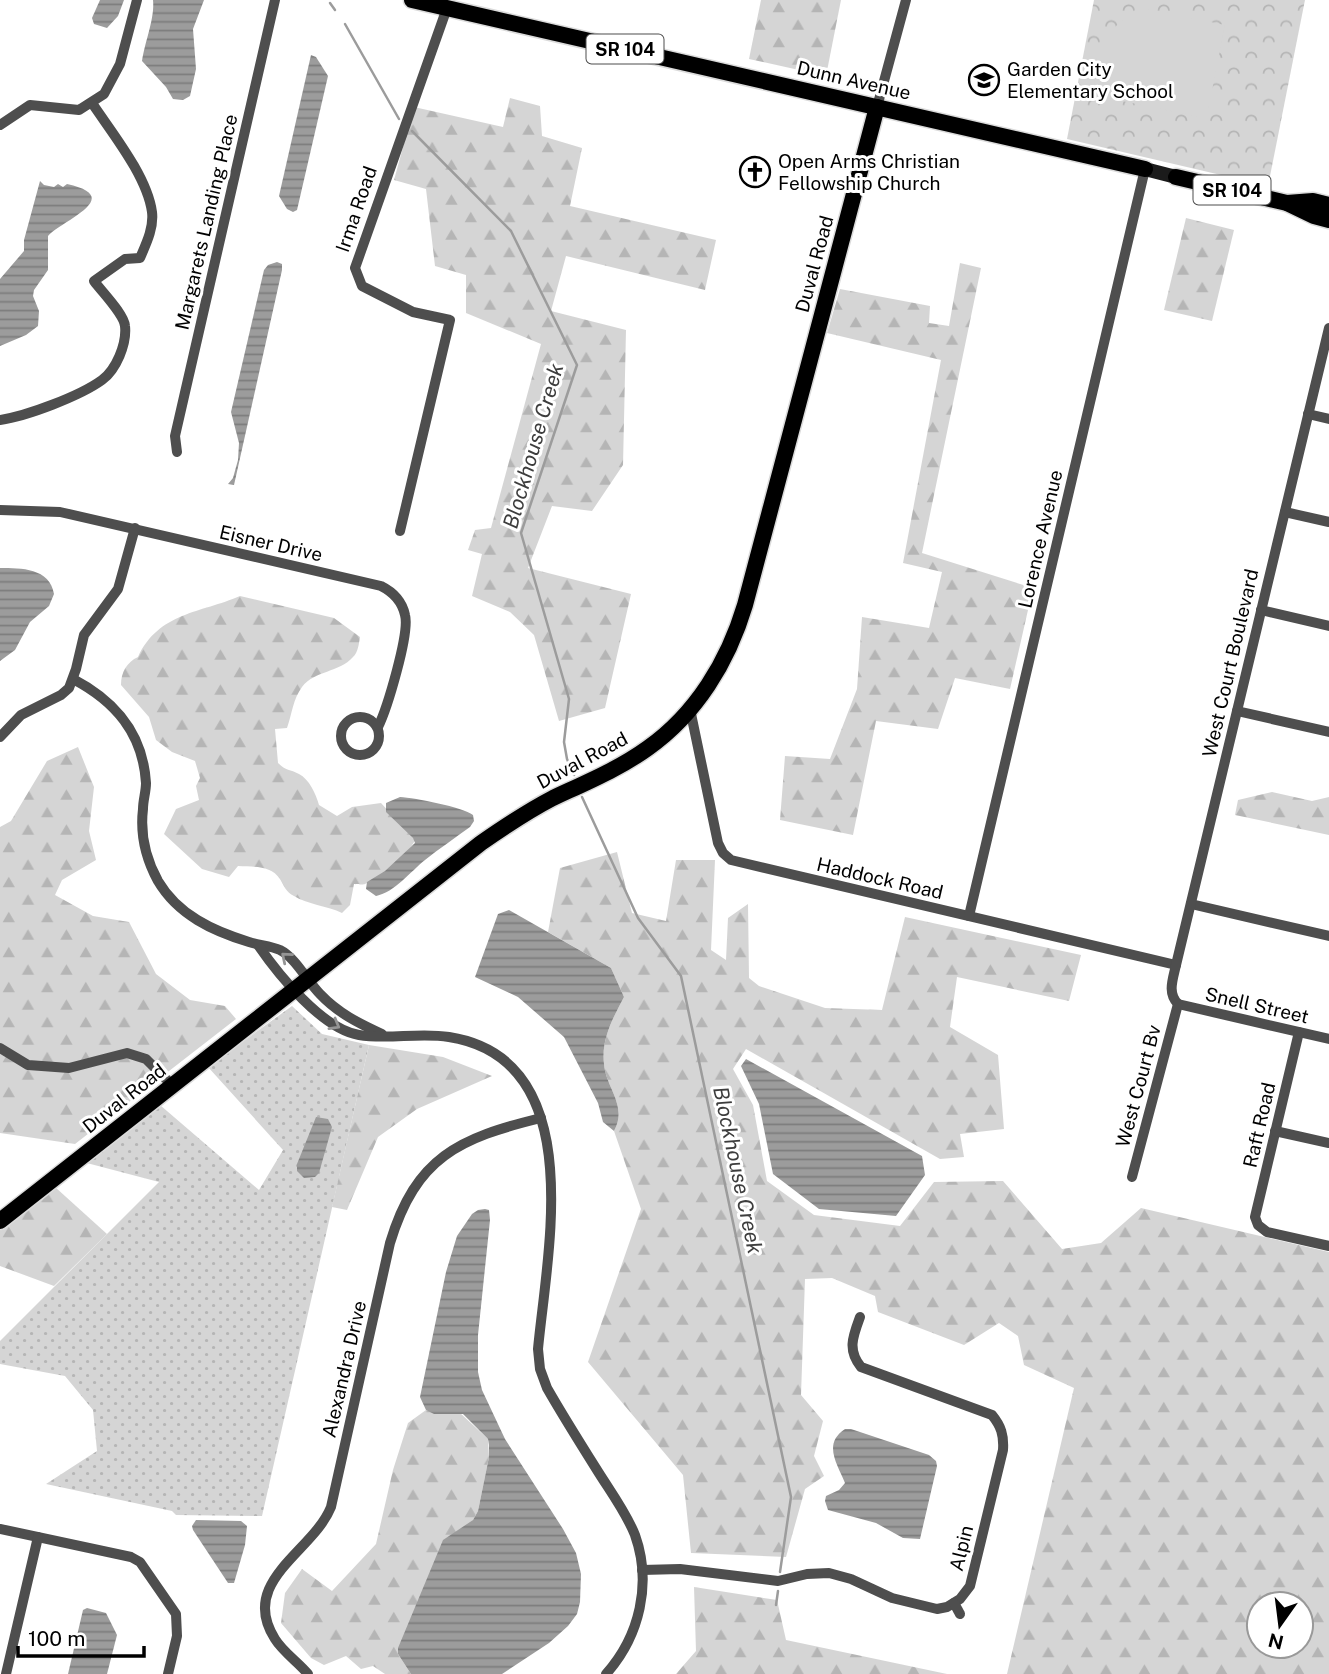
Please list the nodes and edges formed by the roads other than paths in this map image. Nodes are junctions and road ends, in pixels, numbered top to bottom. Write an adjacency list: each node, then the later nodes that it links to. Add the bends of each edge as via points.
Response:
1 (137, 0): 7 (street, via 120,64 104,94)
2 (275, 0): 19 (street, Margarets Landing Place, via 175,436)
3 (412, 0): 6 (main road, Dunn Avenue / SR 104)
4 (906, 0): 8 (street, Duval Road)
5 (475, 7): 6 (main road, Dunn Avenue / SR 104); 8 (main road, Dunn Avenue / SR 104)
6 (447, 8): 24 (street, Irma Road, via 355,268 362,286 414,312 450,320)
7 (92, 103): 9 (street, via 79,110 30,105); 17 (street, via 146,189 152,213 140,258 125,260 94,281 125,326 121,352 102,380 18,417)
8 (877, 107): 10 (main road, Dunn Avenue / SR 104); 28 (main road, Duval Road, via 740,622 716,674)
9 (0, 125)
10 (1145, 170): 11 (main road, Dunn Avenue / SR 104); 34 (street, Lorence Avenue)
11 (1176, 177): 12 (main road, Dunn Avenue / SR 104)
12 (1287, 203): 13 (main road, Dunn Avenue / SR 104); 14 (main road, Dunn Avenue / SR 104)
13 (1329, 205)
14 (1329, 220)
15 (1329, 328): 16 (street, West Court Boulevard)
16 (1308, 415): 18 (street); 21 (street, West Court Boulevard)
17 (0, 419)
18 (1329, 419)
19 (177, 452)
20 (0, 510): 23 (street, Eisner Drive, via 60,512)
21 (1285, 512): 22 (street); 25 (street, West Court Boulevard)
22 (1329, 522)
23 (135, 528): 27 (street, via 118,589 84,635); 30 (street, Eisner Drive, via 390,591 402,605 406,627)
24 (400, 531)
25 (1261, 610): 26 (street); 29 (street, West Court Boulevard)
26 (1329, 626)
27 (73, 679): 32 (street, via 61,695 21,715); 36 (street, via 103,696 124,718 137,742 146,785 144,846 164,890 210,928)
28 (690, 709): 34 (street, Haddock Road, via 718,844 731,860); 38 (main road, Duval Road, via 635,757 517,818 481,843)
29 (1237, 711): 31 (street); 33 (street, West Court Boulevard)
30 (377, 727): 30 (street, Eisner Drive, via 363,716 351,718 342,727 341,740 348,751 368,754 379,740)
31 (1329, 732)
32 (0, 737)
33 (1191, 904): 35 (street); 37 (street, West Court Boulevard)
34 (969, 916): 37 (street, Haddock Road)
35 (1329, 936)
36 (257, 945): 38 (street); 38 (street, one-way to 36, via 280,950)
37 (1176, 965): 39 (street, West Court Boulevard, via 1171,991)
38 (302, 985): 41 (street, via 343,1015); 41 (street, one-way to 41, via 315,1012 337,1027 359,1035); 44 (main road, Duval Road)
39 (1178, 1004): 40 (street, Snell Street); 48 (street, West Court Bv)
40 (1299, 1032): 42 (street, Snell Street); 46 (street, Raft Road)
41 (385, 1035): 45 (street, via 450,1037 483,1048 523,1081)
42 (1329, 1039)
43 (0, 1048): 44 (street, via 28,1065 69,1068 127,1054 146,1059)
44 (173, 1086): 49 (main road, Duval Road)
45 (541, 1118): 54 (street, via 553,1185 540,1369 634,1533); 59 (street, Alexandra Drive, via 490,1130 457,1147 431,1167 402,1208 390,1243 331,1507 321,1527 280,1569 265,1604 269,1628)
46 (1275, 1130): 47 (street); 50 (street, Raft Road, via 1255,1217 1258,1225 1267,1232)
47 (1329, 1143)
48 (1132, 1177)
49 (0, 1222)
50 (1329, 1246)
51 (860, 1317): 55 (street, Alpin, via 851,1349 861,1367 992,1415 1002,1430 1003,1450 970,1586)
52 (0, 1529): 53 (street)
53 (38, 1537): 57 (street); 58 (street, via 140,1562 176,1614)
54 (642, 1570): 55 (street, via 688,1570 778,1581 829,1573 926,1608); 60 (street, via 637,1624)
55 (954, 1603): 56 (street)
56 (960, 1614)
57 (6, 1674)
58 (168, 1674)
59 (308, 1674)
60 (606, 1674)

